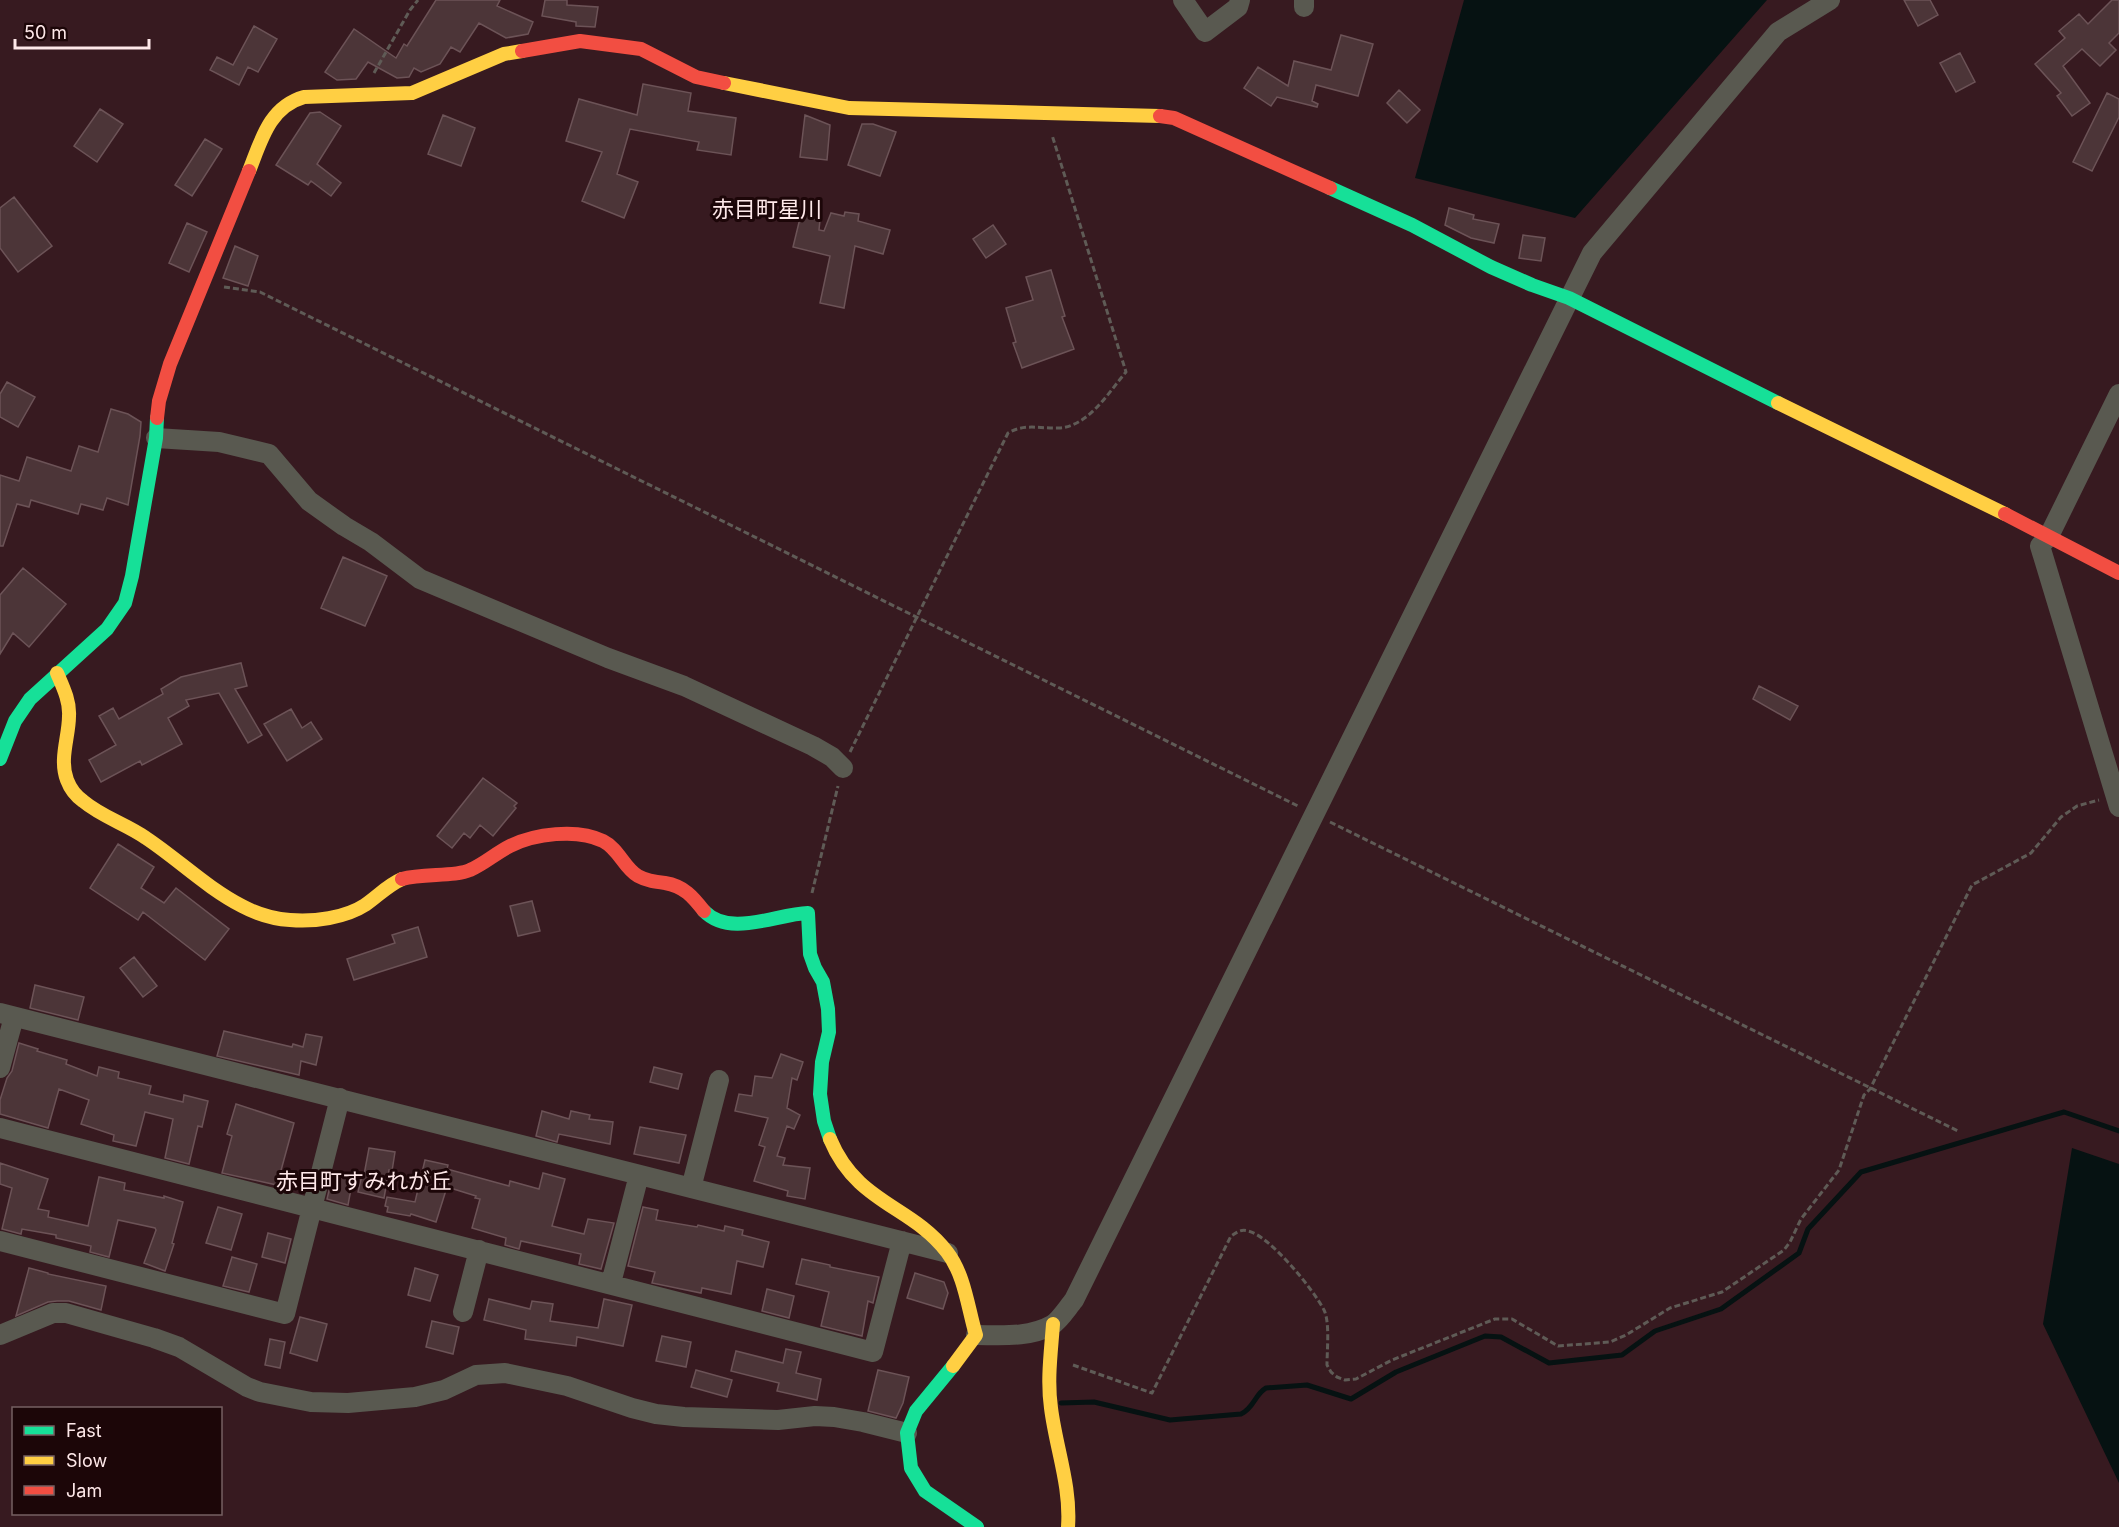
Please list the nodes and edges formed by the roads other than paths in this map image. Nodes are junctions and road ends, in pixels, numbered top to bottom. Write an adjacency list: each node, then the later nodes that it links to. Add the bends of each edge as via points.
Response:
1 (1183, 0): 2 (street, via 1205,32 1238,7)
2 (1240, 0)
3 (1830, 0): 4 (street, via 1778,32 1592,253)
4 (1569, 298): 6 (street, via 1491,267 1412,225 1174,118 849,108 696,77 641,49 580,41 504,54 412,93 295,99 285,104 266,128 226,223 164,386 155,424); 7 (street); 27 (street, via 1074,1300)
5 (2119, 394): 7 (street)
6 (156, 438): 9 (street, via 125,603 107,629); 11 (street, via 219,442 269,454 309,501 420,579 684,686 813,746)
7 (2049, 536): 8 (street); 12 (street, via 2040,546)
8 (2119, 573)
9 (57, 674): 10 (street, via 30,699 15,721); 24 (street, via 69,707 65,769 79,799 132,828 222,896 256,913 291,921 345,915 405,878 464,872 512,843 563,834 603,840 618,851 631,873 685,889 703,912 719,921 742,924 792,912 808,913 809,946 814,968 822,979 829,1028 820,1085 821,1110 832,1147 862,1187 912,1220)
10 (0, 759)
11 (843, 768)
12 (2117, 802)
13 (7, 1015): 14 (street); 16 (street)
14 (0, 1068)
15 (719, 1080): 19 (street)
16 (340, 1098): 18 (street); 20 (street)
17 (0, 1128): 20 (street)
18 (639, 1175): 19 (street); 25 (street)
19 (692, 1188): 22 (street)
20 (313, 1207): 21 (street, via 285,1314); 23 (street)
21 (0, 1241)
22 (902, 1241): 24 (street); 25 (street, via 873,1352)
23 (479, 1250): 25 (street); 26 (street)
24 (948, 1253): 29 (street, via 955,1264)
25 (611, 1283)
26 (463, 1312)
27 (1053, 1324): 29 (street, via 1013,1335); 32 (street, via 1049,1401 1067,1485)
28 (0, 1335): 30 (street, via 53,1313 66,1313 178,1347 260,1392 311,1402 415,1397 444,1390 476,1375 505,1373 567,1386 656,1414 778,1420 834,1417)
29 (975, 1335): 30 (street, via 916,1411)
30 (907, 1433): 31 (street, via 911,1468 925,1491)
31 (977, 1527)
32 (1068, 1527)

